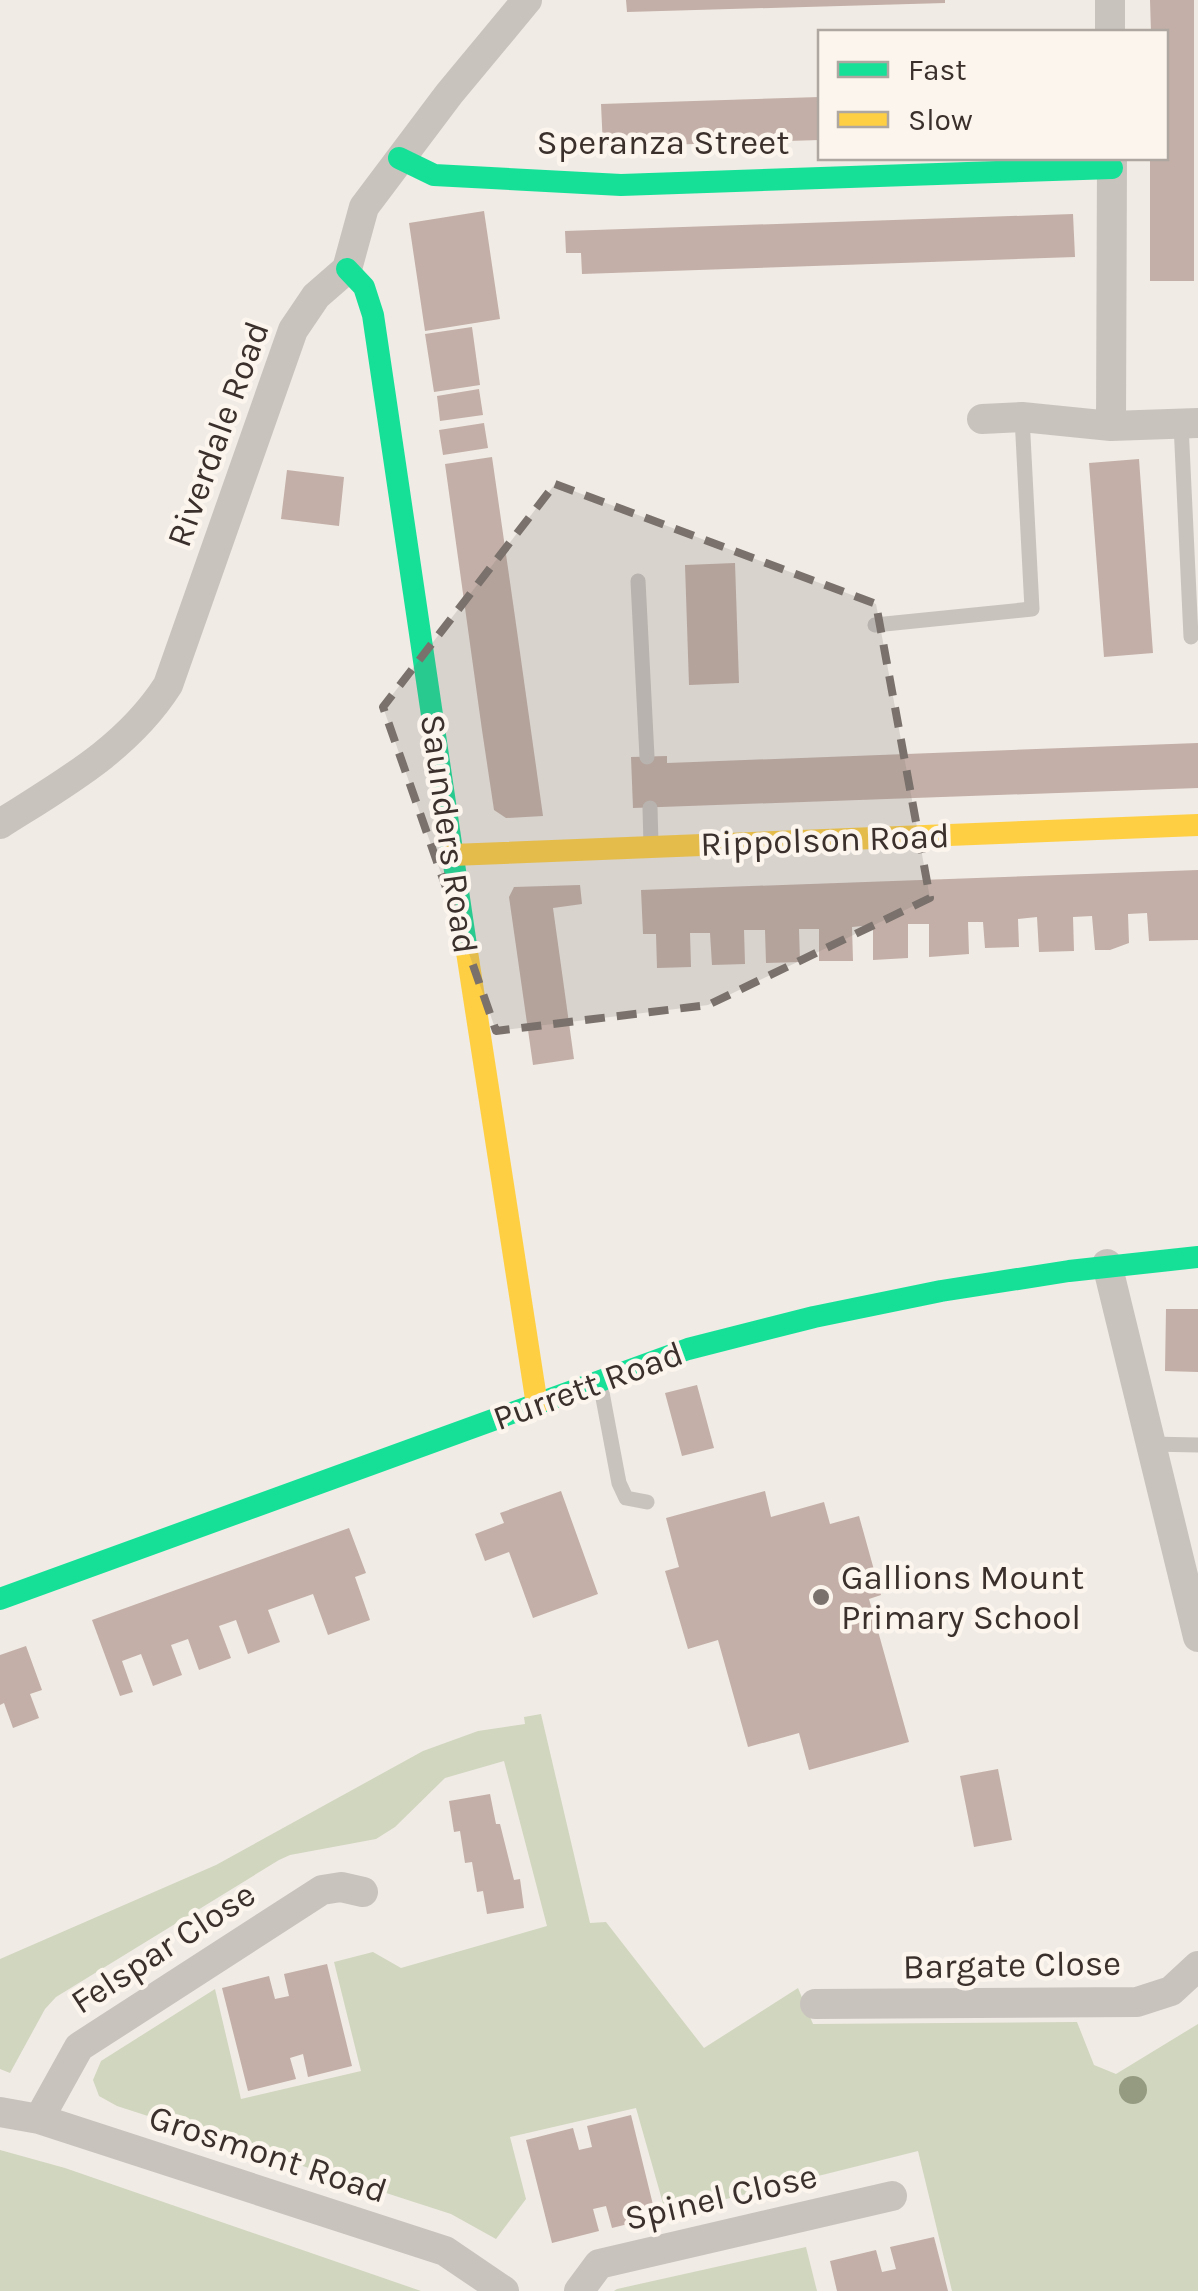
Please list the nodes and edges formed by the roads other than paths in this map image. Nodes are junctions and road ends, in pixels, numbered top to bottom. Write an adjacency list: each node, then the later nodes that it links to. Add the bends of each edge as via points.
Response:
1 (527, 0): 4 (street)
2 (1110, 0): 3 (street)
3 (1110, 30)
4 (399, 158): 5 (street, Speranza Street, via 434,175 621,185); 6 (street, via 364,207)
5 (1112, 163): 10 (street, Speranza Street)
6 (347, 269): 16 (street, Riverdale Road, via 316,296 293,330 168,685 141,722 90,767); 19 (street, Saunders Road, via 364,288 374,316)
7 (1022, 416): 8 (street); 10 (street); 12 (lane, via 1032,610)
8 (982, 419)
9 (1190, 423): 10 (street); 13 (lane)
10 (1112, 426)
11 (638, 581): 14 (lane)
12 (875, 625)
13 (1191, 636)
14 (647, 756)
15 (650, 808): 18 (lane)
16 (0, 824)
17 (1198, 825): 18 (street, Rippolson Road)
18 (651, 847): 19 (street, Rippolson Road)
19 (452, 856): 23 (street, Saunders Road)
20 (1198, 1257): 21 (street, Purrett Road)
21 (1107, 1264): 22 (street, Purrett Road, via 786,1322); 24 (street)
22 (600, 1382): 23 (street, Purrett Road); 26 (lane, via 618,1483 626,1498)
23 (537, 1405): 27 (street, Purrett Road)
24 (1150, 1444): 25 (lane); 28 (street)
25 (1198, 1445)
26 (647, 1502)
27 (0, 1599)
28 (1198, 1637)
29 (363, 1892): 33 (street, Felspar Close, via 322,1890 79,2047)
30 (1198, 1966): 31 (street, Bargate Close, via 1172,1991 1137,2002)
31 (815, 2004)
32 (0, 2112): 33 (street, Grosmont Road)
33 (40, 2119): 35 (street, Grosmont Road, via 444,2251)
34 (892, 2196): 36 (street, Spinel Close, via 599,2264)
35 (504, 2291)
36 (580, 2291)

